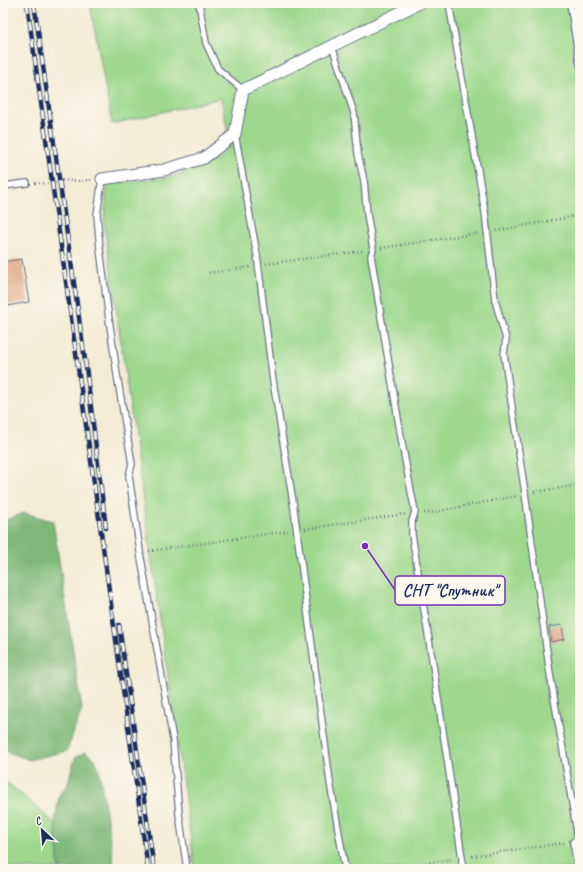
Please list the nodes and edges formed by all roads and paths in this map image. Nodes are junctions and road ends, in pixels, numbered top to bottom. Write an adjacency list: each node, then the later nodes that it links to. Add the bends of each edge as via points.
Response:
1 (199, 3): 7 (lane, via 206,43 218,69)
2 (420, 3): 5 (street)
3 (449, 3): 13 (lane)
4 (570, 3): 6 (lane)
5 (332, 46): 7 (street); 14 (lane, via 354,112)
6 (580, 65)
7 (243, 90): 8 (street)
8 (235, 134): 9 (street, via 204,158 164,170); 15 (lane)
9 (102, 179): 10 (path, via 59,180 52,184); 21 (lane, via 97,215 100,249 115,366 132,464 129,476)
10 (27, 183): 11 (lane)
11 (3, 186)
12 (580, 215): 13 (path)
13 (487, 232): 14 (path); 18 (lane, via 495,300 506,339 504,354)
14 (373, 249): 15 (path); 19 (lane, via 372,264)
15 (258, 265): 16 (path); 20 (lane, via 273,381)
16 (208, 273)
17 (580, 485): 18 (path)
18 (525, 493): 19 (path, via 429,513); 22 (lane, via 550,674 578,838)
19 (415, 512): 20 (path); 23 (lane, via 412,535)
20 (297, 530): 21 (path); 25 (lane, via 330,782)
21 (140, 552): 24 (lane, via 173,740)
22 (574, 842): 23 (path); 28 (lane)
23 (462, 858): 26 (path); 27 (lane)
24 (186, 869)
25 (345, 869)
26 (382, 869)
27 (462, 869)
28 (578, 869)

